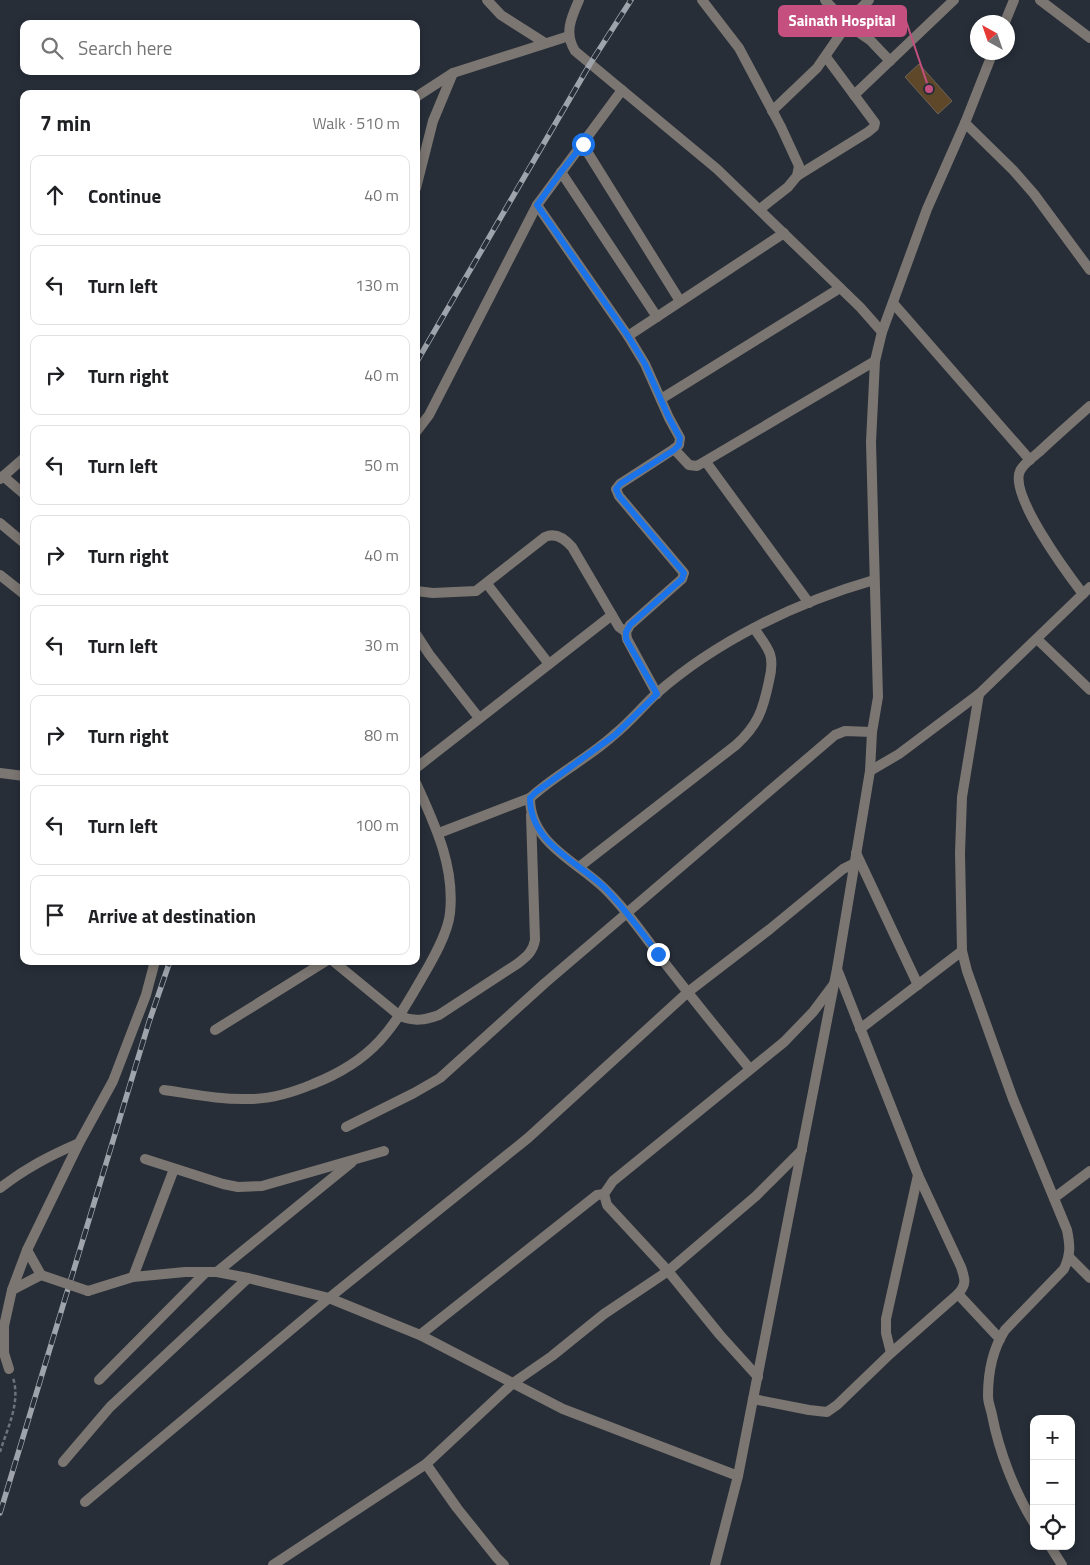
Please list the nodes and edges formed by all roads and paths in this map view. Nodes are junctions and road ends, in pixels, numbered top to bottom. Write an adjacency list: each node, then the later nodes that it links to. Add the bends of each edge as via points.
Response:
1 (487, 0): 13 (street, via 501,15)
2 (579, 0): 11 (street, via 569,21)
3 (702, 0): 21 (street, via 739,48)
4 (825, 0): 10 (street)
5 (869, 0): 10 (street)
6 (954, 0): 16 (street)
7 (1014, 0): 9 (street)
8 (1040, 0): 12 (street)
9 (1008, 15)
10 (848, 25): 14 (street); 16 (street, via 871,41)
11 (569, 36): 13 (street); 18 (street, via 576,51)
12 (1090, 38)
13 (545, 43): 17 (street)
14 (826, 57): 20 (street); 21 (street)
15 (990, 60): 22 (street)
16 (890, 61): 20 (street)
17 (453, 73): 19 (street); 24 (street, via 433,120)
18 (622, 90): 23 (street); 28 (street)
19 (420, 94)
20 (854, 95): 26 (street, via 872,118 874,127)
21 (772, 111): 26 (street, via 796,158)
22 (964, 123): 30 (street, via 1034,194); 33 (street, via 926,210)
23 (583, 144): 25 (street); 32 (street)
24 (420, 170)
25 (561, 172): 27 (street); 34 (street)
26 (797, 176): 28 (street)
27 (537, 205): 36 (street); 40 (street)
28 (760, 209): 29 (street)
29 (784, 233): 31 (street); 32 (street)
30 (1090, 270)
31 (840, 288): 35 (street); 38 (street)
32 (680, 301): 34 (street)
33 (893, 303): 35 (street); 42 (street)
34 (657, 317): 36 (street)
35 (882, 332): 37 (street)
36 (628, 336): 38 (street)
37 (874, 361): 44 (street); 50 (street, via 871,442)
38 (661, 399): 41 (street, via 680,438)
39 (1090, 406): 42 (street)
40 (420, 427)
41 (674, 450): 44 (street, via 693,467); 58 (street, via 616,489 684,573 682,579)
42 (1030, 460): 52 (street, via 1020,470 1018,483 1029,512 1060,563)
43 (20, 461): 45 (street)
44 (706, 462): 55 (street)
45 (1, 478): 46 (street)
46 (20, 491)
47 (0, 523): 48 (street)
48 (20, 540)
49 (0, 574): 53 (street)
50 (874, 580): 55 (street); 66 (street, via 878,697)
51 (487, 584): 54 (street, via 470,592); 56 (street, via 545,538 556,536 572,547); 61 (street)
52 (1086, 590): 59 (street)
53 (20, 591)
54 (420, 593)
55 (809, 603): 57 (street)
56 (612, 615): 58 (street); 61 (street)
57 (754, 628): 63 (street, via 711,653); 76 (street, via 770,652 772,661 762,710 752,729)
58 (626, 632): 63 (street, via 626,639)
59 (1037, 639): 62 (street); 64 (street)
60 (420, 640): 65 (street)
61 (549, 664): 65 (street)
62 (1090, 690)
63 (657, 694): 72 (street, via 615,735)
64 (979, 694): 68 (street, via 899,754); 78 (street, via 962,797)
65 (480, 718): 67 (street)
66 (872, 732): 68 (street); 77 (street, via 844,731 835,735)
67 (420, 765)
68 (870, 771): 75 (street)
69 (0, 773): 70 (street)
70 (20, 776)
71 (420, 792): 74 (street)
72 (530, 798): 73 (street); 74 (street)
73 (530, 813): 76 (street, via 542,835); 86 (street, via 534,948 517,964 439,1015 410,1020)
74 (439, 833): 86 (street, via 450,882 450,915 438,951)
75 (855, 858): 82 (street); 84 (street); 85 (street)
76 (579, 868): 77 (street, via 604,888)
77 (627, 914): 85 (street); 91 (street, via 440,1078)
78 (962, 951): 84 (street); 102 (street, via 1013,1099)
79 (154, 965): 92 (street, via 113,1081)
80 (320, 965): 88 (street)
81 (338, 965): 86 (street)
82 (837, 969): 83 (street); 87 (street)
83 (834, 984): 89 (street, via 784,1042); 93 (street)
84 (918, 985): 87 (street)
85 (688, 992): 89 (street); 113 (street, via 528,1138)
86 (400, 1016): 90 (street, via 360,1060 336,1075 296,1091 252,1099)
87 (860, 1029): 99 (street)
88 (215, 1030)
89 (750, 1069): 101 (street, via 613,1181)
90 (164, 1090)
91 (346, 1127)
92 (79, 1143): 100 (street, via 47,1156); 103 (street)
93 (802, 1150): 105 (street, via 756,1196); 119 (street)
94 (384, 1151): 96 (street)
95 (145, 1159): 97 (street)
96 (355, 1159): 97 (street, via 262,1186 223,1184); 106 (street)
97 (174, 1168): 108 (street)
98 (1090, 1171): 102 (street)
99 (918, 1175): 112 (street, via 961,1267 964,1287); 117 (street, via 886,1320)
100 (0, 1188)
101 (604, 1194): 105 (street, via 607,1205); 114 (street, via 597,1195)
102 (1054, 1198): 104 (street, via 1067,1230)
103 (27, 1250): 107 (street); 111 (street)
104 (1070, 1257): 110 (street); 115 (street, via 1064,1269)
105 (668, 1271): 119 (street); 121 (street, via 604,1314)
106 (211, 1272): 108 (street); 109 (street); 120 (street)
107 (41, 1275): 108 (street, bridge, via 88,1291); 111 (street)
108 (133, 1277)
109 (248, 1278): 113 (street); 124 (street, via 110,1407)
110 (1090, 1278)
111 (12, 1290): 116 (street)
112 (958, 1294): 115 (street); 117 (street)
113 (329, 1298): 114 (street); 127 (street)
114 (420, 1335): 121 (street)
115 (1000, 1339): 128 (street, via 990,1366 988,1398 1007,1467)
116 (2, 1352): 118 (street)
117 (891, 1353): 122 (street, via 827,1412)
118 (9, 1369): 123 (path, via 16,1392 15,1404)
119 (758, 1377): 122 (street)
120 (99, 1380)
121 (513, 1383): 125 (street); 126 (street, via 563,1409)
122 (753, 1399): 126 (street)
123 (0, 1452)
124 (63, 1462)
125 (426, 1464): 130 (street); 131 (street)
126 (738, 1476): 132 (street)
127 (85, 1502)
128 (1030, 1514)
129 (1053, 1550): 133 (street)
130 (273, 1565)
131 (504, 1565)
132 (715, 1565)
133 (1062, 1565)

